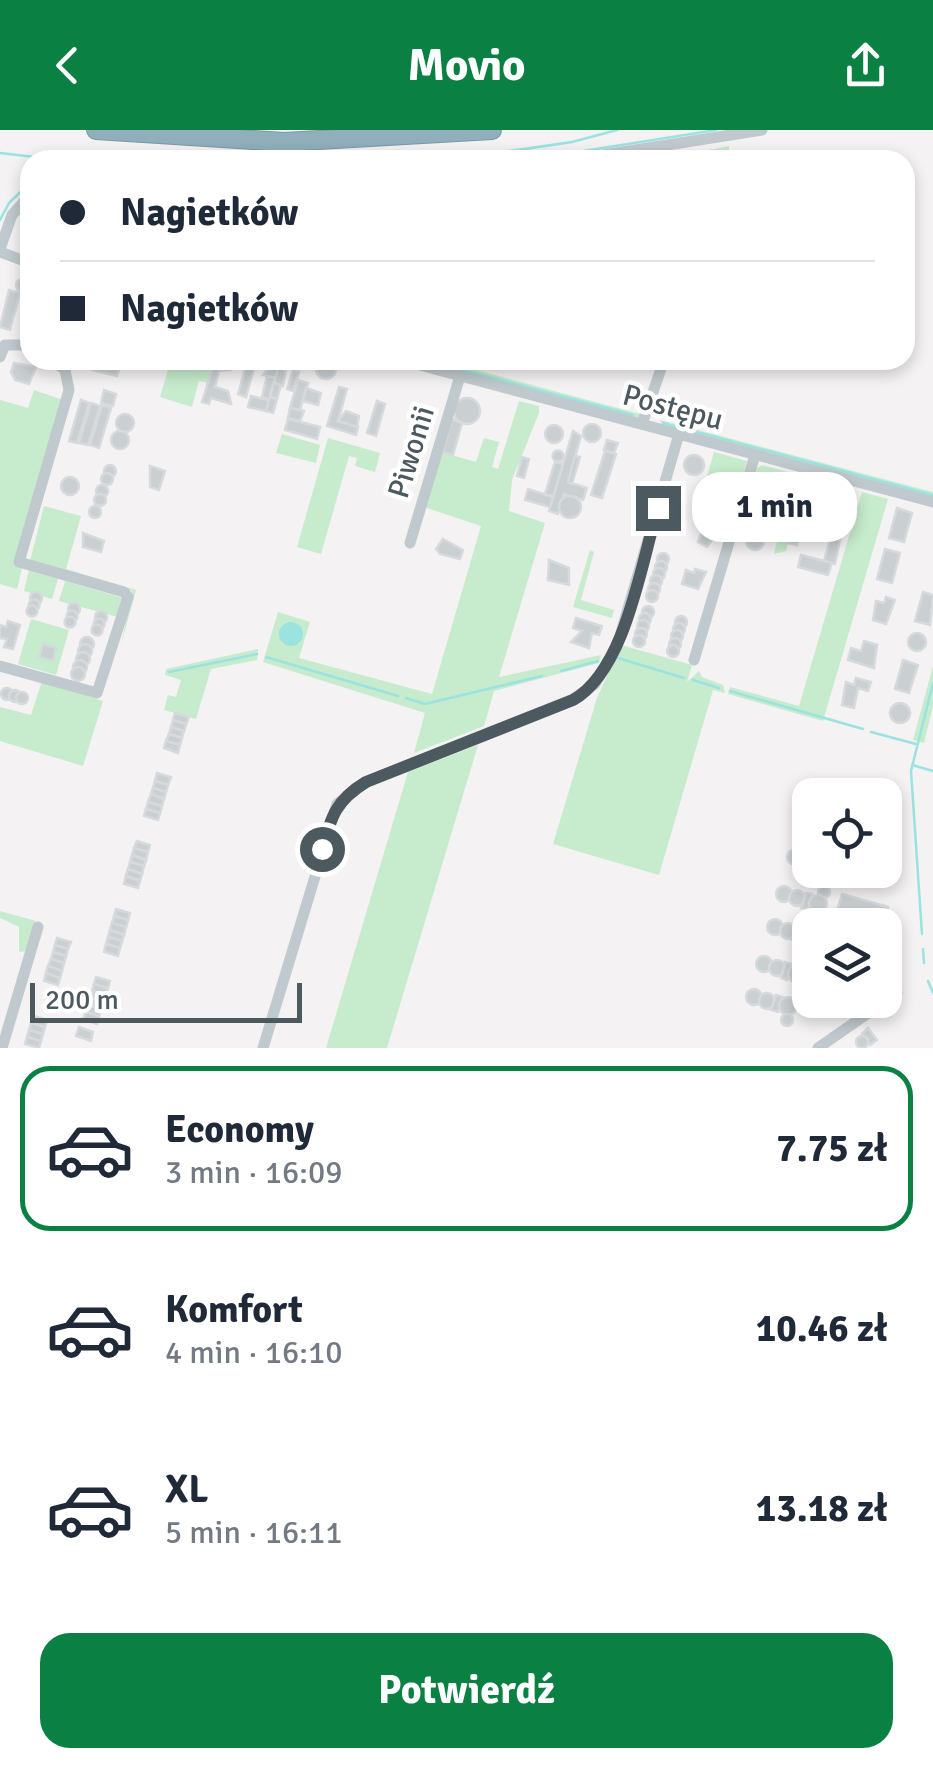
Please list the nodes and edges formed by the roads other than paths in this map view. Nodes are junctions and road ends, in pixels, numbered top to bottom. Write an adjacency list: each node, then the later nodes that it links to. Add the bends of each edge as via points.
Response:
1 (96, 130): 2 (highway, via 284,142)
2 (492, 130)
3 (762, 130): 4 (street)
4 (635, 150)
5 (20, 208): 6 (street)
6 (0, 250)
7 (20, 345): 8 (street, via 6,345)
8 (0, 357)
9 (66, 370): 19 (street, via 69,390 19,562 126,594 96,693)
10 (438, 370): 12 (street, Postępu)
11 (661, 370): 13 (street)
12 (460, 376): 13 (street, Postępu); 17 (street, Piwonii)
13 (642, 424): 14 (street, Postępu)
14 (676, 433): 15 (street, Postępu); 23 (street, via 612,652 595,684 573,700 366,782 342,798)
15 (755, 454): 16 (street, Postępu); 18 (street)
16 (933, 502)
17 (410, 543)
18 (694, 660)
19 (0, 666)
20 (38, 926): 22 (street)
21 (861, 1018): 24 (street)
22 (2, 1048)
23 (263, 1048)
24 (818, 1048)

